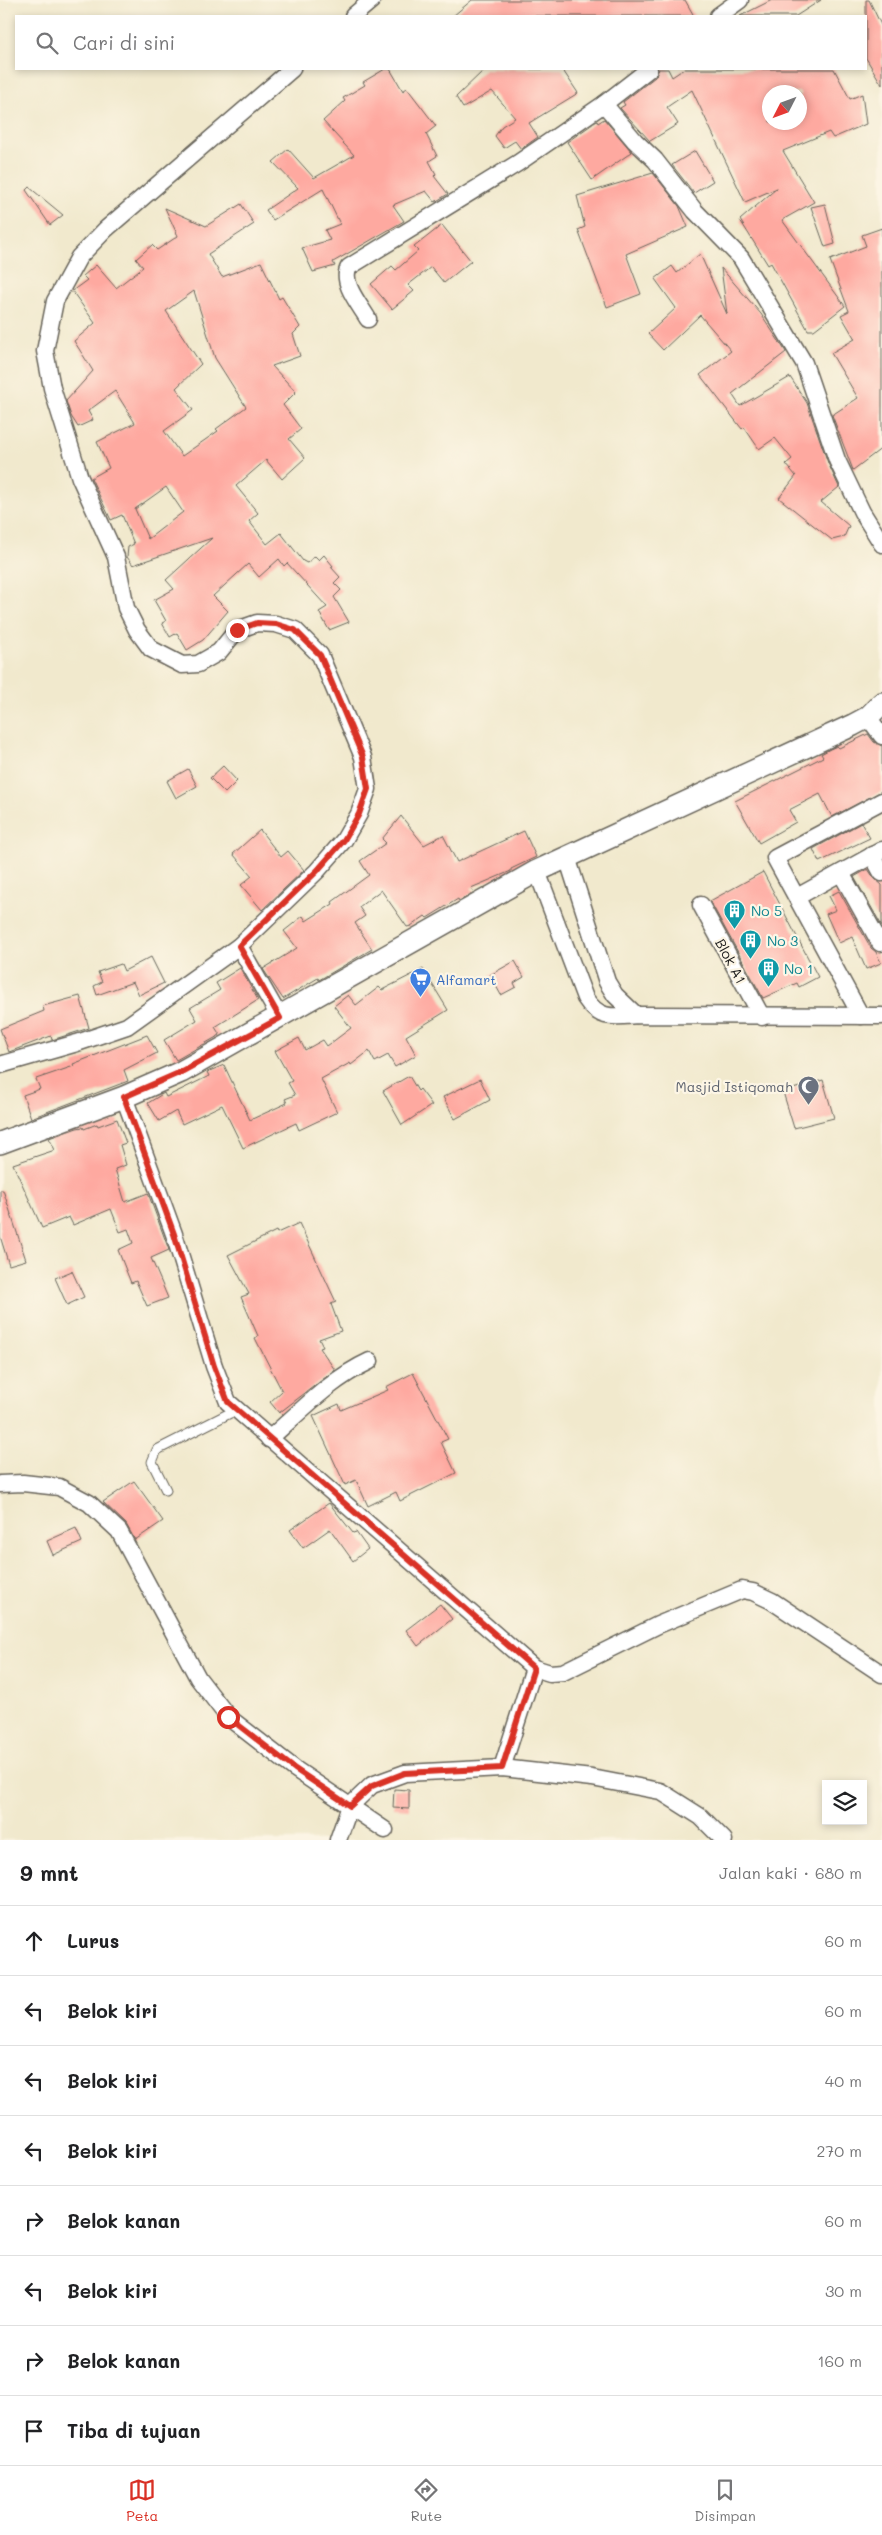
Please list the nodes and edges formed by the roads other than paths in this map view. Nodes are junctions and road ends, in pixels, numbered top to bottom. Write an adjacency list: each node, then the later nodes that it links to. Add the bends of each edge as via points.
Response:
1 (372, 0): 3 (street)
2 (740, 0): 4 (street)
3 (354, 15)
4 (719, 15)
5 (291, 70): 21 (street, via 121,216 79,257 55,301 45,351 52,388 80,478 116,557 126,608 136,630 151,650 182,666 198,664 219,652 237,630 257,623 295,630 320,655 363,757 368,789 359,814 344,840 317,871)
6 (648, 70): 7 (street)
7 (604, 104): 8 (street, via 518,163 349,267 346,281); 9 (street, via 634,142 655,160 695,211 741,258 804,362 837,460 862,512)
8 (368, 319)
9 (882, 544)
10 (875, 710): 11 (street); 14 (street)
11 (882, 736)
12 (882, 800): 18 (street, via 775,858)
13 (877, 853): 16 (street); 17 (street)
14 (567, 857): 15 (street); 22 (street, via 607,982 615,995)
15 (537, 871): 22 (street, via 590,1006 606,1016); 26 (street)
16 (841, 873): 18 (street); 20 (street)
17 (882, 873)
18 (797, 897): 23 (street)
19 (701, 905): 25 (street, Blok A1)
20 (882, 942)
21 (239, 946): 26 (street); 27 (street, via 126,1026 77,1044)
22 (636, 1015): 25 (street)
23 (861, 1016): 24 (street); 25 (street)
24 (882, 1016)
25 (762, 1017)
26 (280, 1018): 28 (street, via 181,1072)
27 (0, 1065)
28 (124, 1097): 29 (street); 31 (street, via 174,1234 222,1388)
29 (0, 1143)
30 (370, 1361): 32 (street, via 350,1370)
31 (236, 1410): 32 (street); 34 (lane, via 157,1450 152,1462)
32 (269, 1439): 35 (street)
33 (0, 1484): 38 (street, via 59,1487 89,1503 119,1531 198,1678 228,1717 295,1769)
34 (166, 1490)
35 (534, 1668): 36 (street, via 550,1673 563,1672 658,1625 742,1590 772,1601); 37 (street)
36 (882, 1674)
37 (502, 1768): 38 (street, via 405,1773 372,1786); 41 (street, via 592,1778 660,1791 701,1817)
38 (350, 1806): 39 (street); 40 (street)
39 (385, 1830)
40 (338, 1840)
41 (724, 1840)

